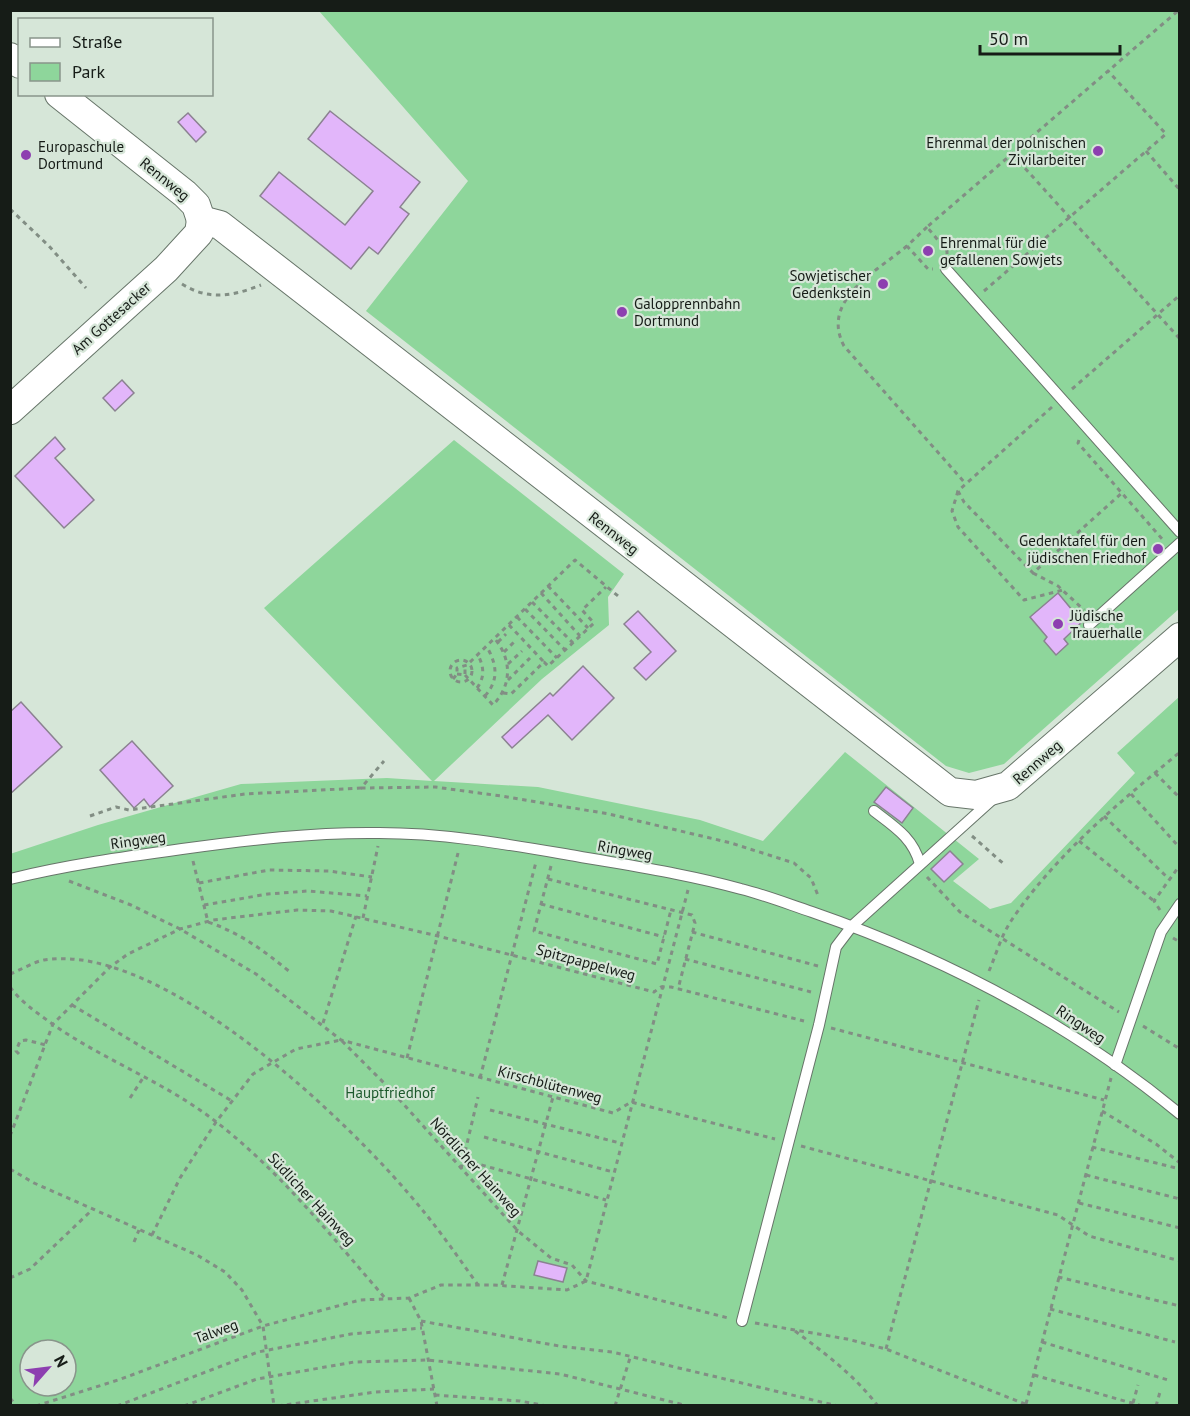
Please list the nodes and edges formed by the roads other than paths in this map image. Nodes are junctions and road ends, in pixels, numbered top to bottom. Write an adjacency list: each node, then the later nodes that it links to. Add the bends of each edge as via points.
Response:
1 (61, 96): 2 (street, Rennweg, via 185,194 196,205)
2 (201, 220): 4 (street, Am Gottesacker, via 199,233 166,269); 9 (street, Rennweg, via 220,225 939,785 950,792 976,795)
3 (946, 269): 5 (lane)
4 (10, 410)
5 (1179, 532)
6 (1176, 547): 7 (lane)
7 (1092, 623)
8 (1179, 637): 9 (street, Rennweg)
9 (1008, 786): 11 (lane)
10 (874, 811): 11 (lane, via 907,837 916,848)
11 (919, 865): 14 (lane)
12 (10, 879): 14 (lane, Ringweg, via 297,834 381,833 462,838 692,876)
13 (1179, 904): 15 (lane, via 1161,932)
14 (852, 926): 15 (lane, Ringweg, via 983,984 1050,1021); 17 (lane, via 836,947)
15 (1115, 1065): 16 (lane, Ringweg)
16 (1179, 1114)
17 (742, 1321)

